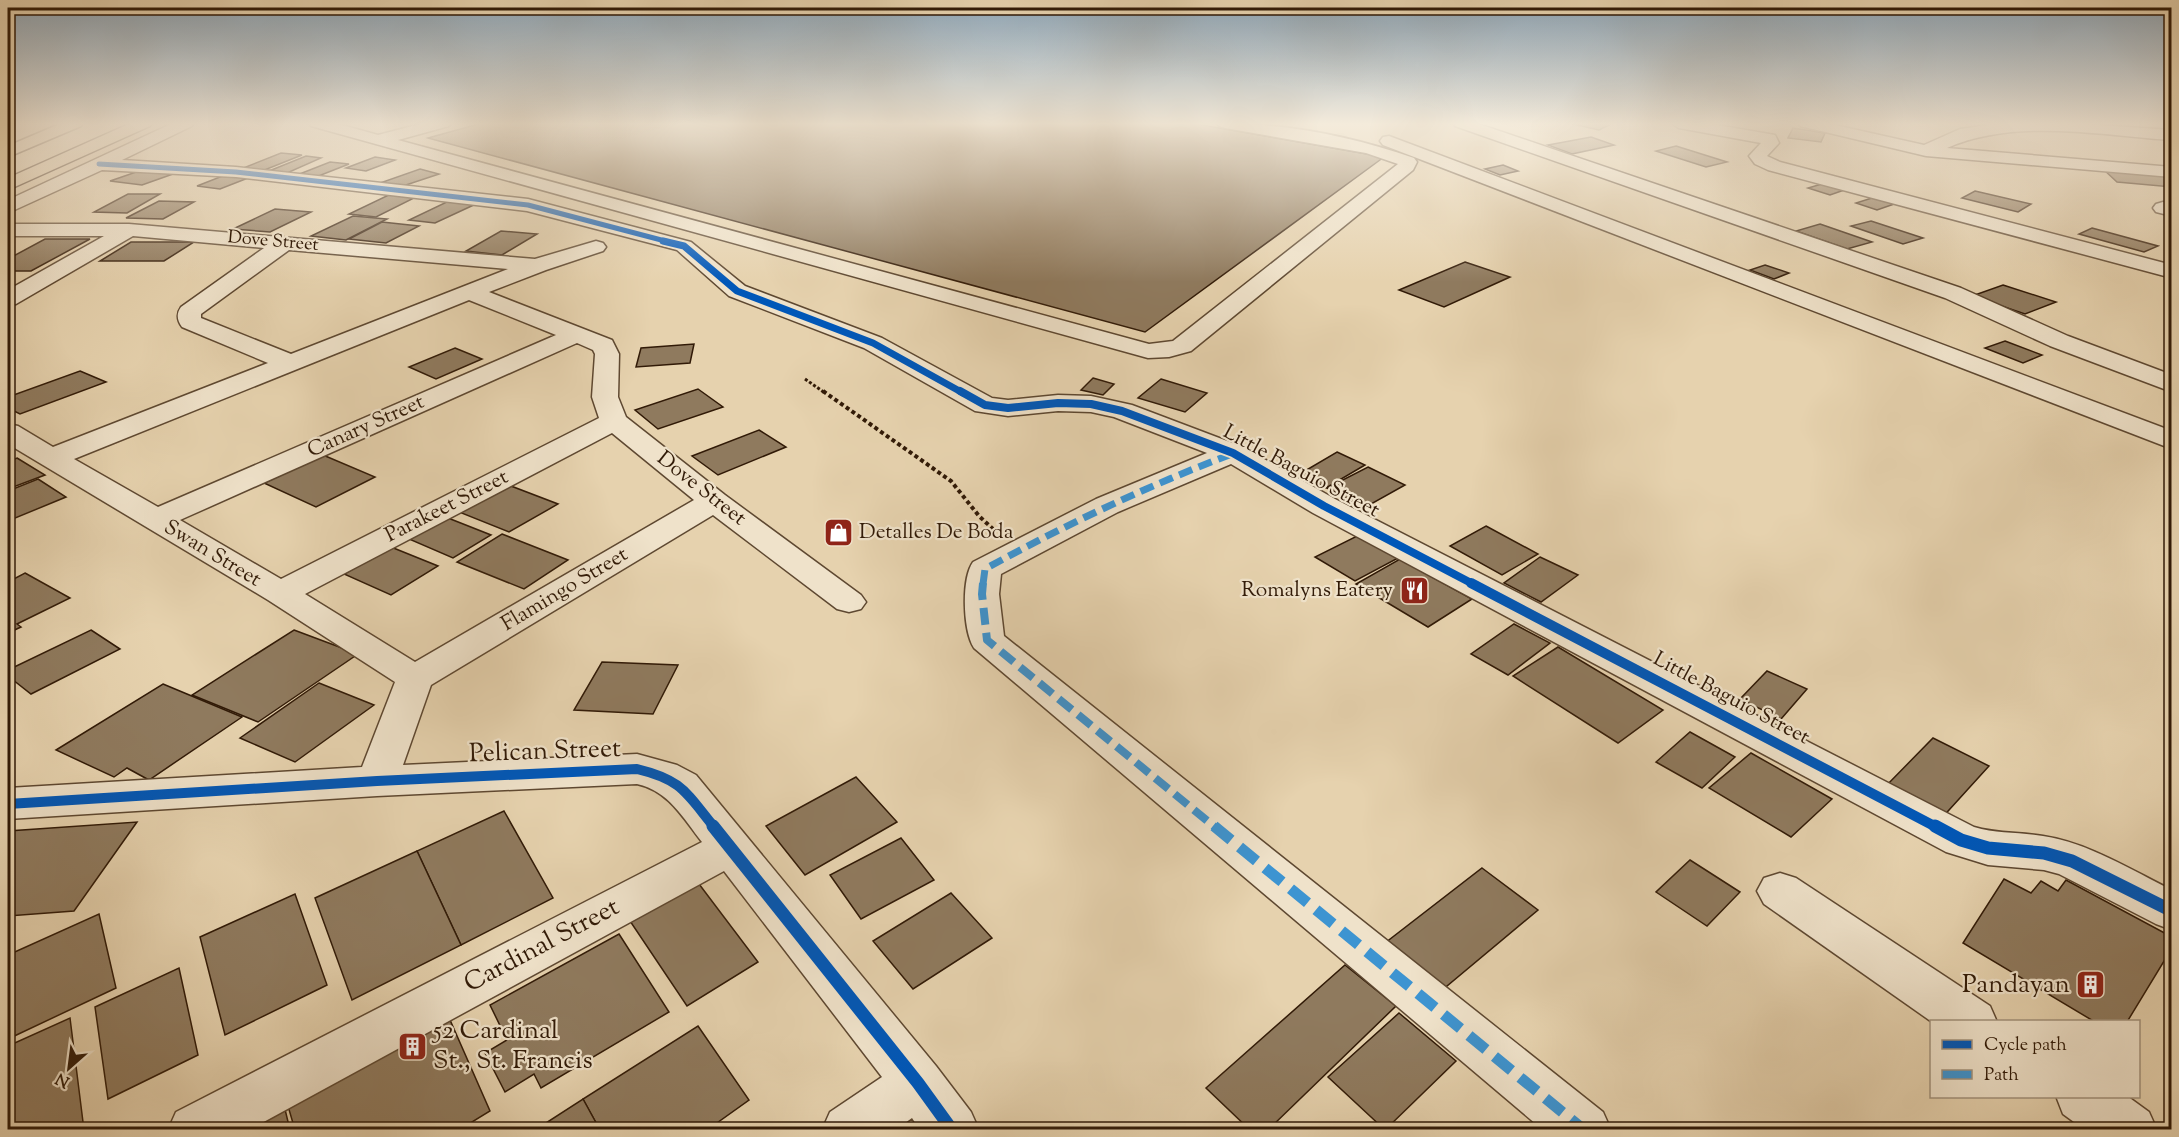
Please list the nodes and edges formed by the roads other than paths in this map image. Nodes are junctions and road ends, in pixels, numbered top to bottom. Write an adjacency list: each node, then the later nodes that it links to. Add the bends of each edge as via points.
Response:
1 (28, 176): 9 (highway)
2 (73, 176): 10 (street)
3 (275, 176): 25 (street, Little Baguio Street, via 539,208 684,246 737,291 873,343 985,405 1008,408 1091,404 1122,411)
4 (510, 176): 5 (street, via 1148,351 1182,346)
5 (1394, 176)
6 (1480, 176): 24 (street)
7 (1615, 176): 21 (street, via 1953,293 2059,341)
8 (1812, 176): 16 (street)
9 (8, 185)
10 (8, 207)
11 (8, 230): 12 (street, Dove Street)
12 (129, 230): 13 (street, Dove Street); 18 (street)
13 (285, 243): 15 (street, Dove Street); 20 (street, via 189,312 190,322)
14 (596, 248): 15 (street)
15 (538, 265): 17 (street)
16 (2172, 272)
17 (471, 293): 19 (street); 20 (street)
18 (8, 299)
19 (578, 334): 22 (street, via 603,345 607,354 605,397); 28 (street, Canary Street)
20 (291, 363): 26 (street)
21 (2172, 384)
22 (614, 421): 27 (street, Dove Street); 29 (street, Parakeet Street)
23 (8, 432): 26 (street, Swan Street)
24 (2172, 441)
25 (1233, 453): 36 (street, Little Baguio Street, via 1324,506 1961,840 2072,861); 43 (street, via 1143,488 985,569 982,594 987,640)
26 (50, 458): 28 (street, Swan Street)
27 (714, 501): 30 (street, Dove Street); 31 (street, Flamingo Street)
28 (155, 520): 29 (street, Swan Street)
29 (280, 593): 31 (street, Swan Street)
30 (849, 602)
31 (416, 678): 32 (street)
32 (377, 781): 33 (street, Pelican Street); 34 (street, Pelican Street, via 637,770 663,776 681,786)
33 (8, 804)
34 (730, 847): 38 (street, Pelican Street); 40 (street, Cardinal Street)
35 (1780, 891): 37 (street)
36 (2153, 900)
37 (1969, 1020)
38 (918, 1083): 41 (street); 42 (street, Pelican Street)
39 (2085, 1098): 44 (street)
40 (195, 1130)
41 (849, 1130)
42 (952, 1130)
43 (1584, 1130)
44 (2130, 1130)

